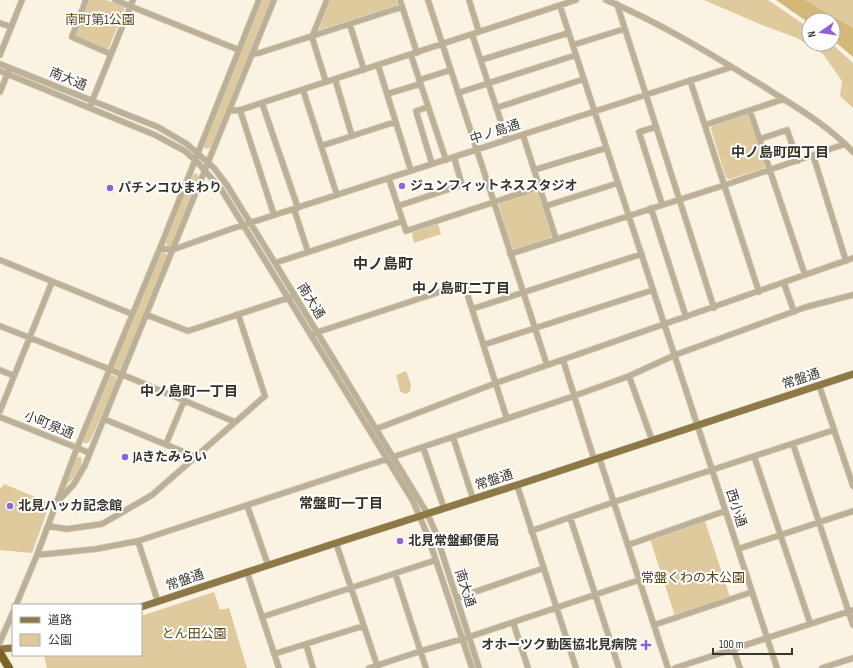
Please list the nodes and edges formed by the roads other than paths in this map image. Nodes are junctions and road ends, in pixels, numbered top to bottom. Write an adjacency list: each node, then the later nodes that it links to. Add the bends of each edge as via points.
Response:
1 (22, 0): 19 (street)
2 (86, 0): 29 (street, via 72,37)
3 (116, 0): 14 (street)
4 (133, 0): 14 (street)
5 (259, 0): 27 (street)
6 (274, 0): 30 (street)
7 (327, 0): 24 (street)
8 (400, 0): 16 (street)
9 (428, 0): 25 (street)
10 (469, 0): 21 (street)
11 (576, 0): 15 (street)
12 (606, 0): 13 (street)
13 (617, 4): 20 (street); 37 (street, via 669,30)
14 (130, 6): 27 (street); 29 (street)
15 (560, 6): 21 (street); 22 (street)
16 (402, 7): 18 (street); 28 (street)
17 (0, 23): 19 (street)
18 (350, 25): 24 (street); 39 (street)
19 (11, 27): 31 (street)
20 (624, 29): 26 (street); 53 (street)
21 (479, 32): 23 (street)
22 (568, 33): 26 (street); 34 (street)
23 (472, 34): 25 (street); 34 (street)
24 (312, 37): 30 (street); 46 (street)
25 (442, 44): 28 (street); 40 (street)
26 (573, 45): 33 (street)
27 (239, 50): 75 (street)
28 (417, 53): 32 (street)
29 (111, 54): 55 (street)
30 (252, 54): 61 (street)
31 (0, 55)
32 (411, 55): 36 (street); 47 (street)
33 (576, 55): 44 (street); 48 (street)
34 (481, 60): 48 (street)
35 (0, 64): 38 (street, 南大通)
36 (378, 65): 39 (street); 52 (street)
37 (732, 67): 45 (street, 中ノ島通); 54 (street)
38 (10, 68): 42 (street); 55 (street, 南大通)
39 (364, 70): 43 (street)
40 (451, 70): 47 (street); 51 (street)
41 (0, 71): 42 (street, 南大通)
42 (7, 74): 50 (street); 58 (street, 南大通)
43 (335, 79): 46 (street); 68 (street)
44 (584, 79): 59 (street); 63 (street)
45 (690, 80): 53 (street, 中ノ島通); 65 (street)
46 (326, 82): 49 (street)
47 (420, 82): 52 (street); 57 (street)
48 (488, 84): 51 (street); 59 (street)
49 (303, 90): 56 (street); 72 (street)
50 (0, 92)
51 (458, 93): 74 (street)
52 (387, 94): 64 (street)
53 (645, 96): 63 (street, 中ノ島通); 66 (street)
54 (784, 99): 62 (street); 71 (street)
55 (92, 101): 58 (street); 75 (street, 南大通, via 158,127)
56 (262, 103): 60 (street); 98 (street)
57 (428, 106): 80 (street); 83 (street, via 416,111)
58 (90, 108): 79 (street, 南大通, via 155,135 185,151)
59 (496, 108): 70 (street)
60 (240, 110): 61 (street); 100 (street)
61 (229, 111): 82 (street)
62 (750, 111): 65 (street); 69 (street)
63 (595, 112): 67 (street, 中ノ島通); 73 (street)
64 (396, 122): 68 (street); 87 (street)
65 (705, 125): 90 (street)
66 (656, 127): 93 (street); 95 (street, via 639,132)
67 (522, 135): 70 (street, 中ノ島通); 84 (street)
68 (352, 136): 72 (street)
69 (760, 139): 81 (street, via 788,130); 85 (street)
70 (507, 140): 74 (street, 中ノ島通)
71 (845, 144): 76 (street); 77 (street)
72 (321, 146): 92 (street)
73 (606, 148): 84 (street); 89 (street)
74 (477, 150): 78 (street, 中ノ島通); 94 (street)
75 (197, 152): 79 (street); 82 (street, 南大通)
76 (853, 152)
77 (813, 155): 81 (street); 113 (street)
78 (454, 157): 80 (street, 中ノ島通); 96 (street, via 462,185)
79 (194, 160): 86 (street, 南大通); 106 (street)
80 (446, 160): 83 (street, 中ノ島通)
81 (798, 161): 85 (street)
82 (209, 162): 86 (street); 103 (street, 南大通, via 227,185)
83 (432, 164): 87 (street, 中ノ島通)
84 (534, 170): 91 (street)
85 (770, 170): 90 (street); 115 (street)
86 (206, 171): 104 (street, 南大通, via 222,188); 107 (street)
87 (411, 171): 88 (street, 中ノ島通)
88 (389, 179): 92 (street, 中ノ島通); 96 (street)
89 (618, 183): 97 (street); 101 (street)
90 (725, 185): 93 (street); 120 (street)
91 (540, 187): 94 (street); 97 (street)
92 (337, 195): 98 (street, 中ノ島通)
93 (679, 199): 95 (street); 124 (street)
94 (493, 202): 102 (street, via 406,231); 109 (street)
95 (662, 204): 99 (street)
96 (398, 206): 102 (street)
97 (546, 206): 105 (street)
98 (296, 208): 100 (street, 中ノ島通); 108 (street)
99 (651, 208): 101 (street); 130 (street)
100 (274, 215): 103 (street, 中ノ島通)
101 (629, 215): 105 (street); 110 (street)
102 (403, 221): 108 (street)
103 (250, 224): 104 (street, 中ノ島通); 114 (street, 南大通)
104 (244, 226): 107 (street, 中ノ島通); 123 (street, 南大通)
105 (556, 239): 109 (street)
106 (160, 248): 107 (street, 中ノ島通); 127 (street)
107 (172, 250): 129 (street)
108 (308, 252): 114 (street)
109 (510, 254): 119 (street)
110 (642, 254): 118 (street); 119 (street)
111 (853, 258): 113 (street)
112 (0, 260): 116 (street)
113 (846, 261): 115 (street)
114 (275, 263): 122 (street, 南大通)
115 (805, 275): 117 (street)
116 (52, 282): 127 (street); 136 (street)
117 (784, 283): 120 (street); 126 (street)
118 (653, 290): 131 (street); 133 (street)
119 (523, 292): 125 (street); 133 (street)
120 (759, 292): 124 (street)
121 (853, 295): 126 (street)
122 (295, 296): 123 (street); 134 (street, 南大通)
123 (288, 298): 128 (street); 135 (street, 南大通)
124 (714, 308): 130 (street)
125 (472, 309): 134 (street, via 464,284); 137 (street)
126 (794, 312): 138 (street)
127 (132, 314): 141 (street)
128 (238, 314): 129 (street, via 188,331); 155 (street, via 265,396)
129 (146, 315): 144 (street)
130 (686, 317): 131 (street)
131 (665, 325): 138 (street); 139 (street)
132 (0, 326): 136 (street)
133 (534, 327): 137 (street); 140 (street)
134 (317, 332): 135 (street); 157 (street, 南大通)
135 (310, 334): 168 (street, 南大通)
136 (30, 338): 141 (street); 145 (street)
137 (483, 345): 147 (street)
138 (675, 355): 146 (street); 156 (street, 西小通)
139 (563, 360): 140 (street); 149 (street)
140 (547, 365): 147 (street)
141 (109, 369): 144 (street); 164 (street)
142 (0, 370): 145 (street)
143 (853, 374): 148 (main road, 常盤通)
144 (122, 375): 150 (street); 153 (street)
145 (14, 376): 151 (street)
146 (629, 376): 149 (street); 160 (street)
147 (496, 383): 154 (street); 157 (street)
148 (819, 385): 156 (main road, 常盤通); 158 (street)
149 (574, 396): 154 (street); 169 (street)
150 (184, 401): 155 (street); 161 (street)
151 (0, 411)
152 (0, 417): 164 (street, 小町泉通)
153 (104, 418): 161 (street); 165 (street)
154 (507, 419): 159 (street)
155 (235, 422): 167 (street)
156 (698, 425): 160 (main road, 常盤通); 170 (street, 西小通)
157 (376, 429): 168 (street, 南大通)
158 (834, 430): 162 (street); 171 (street)
159 (453, 437): 163 (street); 174 (street)
160 (652, 440): 169 (main road, 常盤通)
161 (166, 444): 167 (street)
162 (793, 444): 166 (street); 183 (street)
163 (423, 447): 168 (street); 178 (street)
164 (77, 448): 165 (street, 小町泉通); 176 (street)
165 (90, 453): 176 (street, via 74,484)
166 (754, 456): 170 (street); 186 (street)
167 (196, 457): 184 (street, via 152,495 102,524 66,529)
168 (390, 458): 177 (street); 181 (street, 南大通)
169 (597, 458): 172 (main road, 常盤通); 175 (street)
170 (712, 470): 175 (street); 179 (street, 西小通)
171 (851, 475): 173 (street)
172 (516, 485): 174 (main road, 常盤通); 185 (street)
173 (853, 486)
174 (473, 499): 178 (main road, 常盤通)
175 (614, 502): 182 (street); 189 (street)
176 (56, 504): 184 (street)
177 (246, 505): 187 (street); 193 (street)
178 (444, 508): 181 (main road, 常盤通)
179 (725, 511): 189 (street); 190 (street, 西小通)
180 (853, 511): 183 (street)
181 (424, 515): 188 (main road, 常盤通); 192 (street, 南大通); 201 (street, 南大通, via 435,531)
182 (570, 517): 185 (street); 200 (street)
183 (819, 522): 186 (street); 206 (street)
184 (48, 526): 191 (street)
185 (531, 531): 194 (street)
186 (780, 535): 190 (street); 210 (street)
187 (138, 541): 191 (street, via 96,549); 202 (street)
188 (336, 543): 193 (main road, 常盤通); 198 (street)
189 (628, 545): 197 (street)
190 (738, 549): 199 (street, 西小通)
191 (37, 555): 203 (street)
192 (436, 560): 196 (street); 216 (street, 南大通)
193 (268, 565): 195 (main road, 常盤通)
194 (544, 568): 201 (street); 205 (street)
195 (247, 572): 202 (main road, 常盤通); 208 (street)
196 (395, 573): 198 (street); 222 (street)
197 (639, 580): 200 (street); 211 (street)
198 (351, 588): 208 (street); 213 (street)
199 (752, 592): 211 (street); 215 (street, 西小通)
200 (595, 594): 205 (street); 236 (street)
201 (457, 598): 214 (street, 南大通)
202 (158, 602): 204 (main road, 常盤通)
203 (16, 604)
204 (142, 607)
205 (556, 608): 209 (street); 235 (street)
206 (851, 610): 210 (street); 212 (street)
207 (12, 614): 217 (street)
208 (262, 617): 224 (street)
209 (513, 622): 214 (street); 234 (street)
210 (810, 623): 215 (street)
211 (654, 625): 237 (street)
212 (853, 625)
213 (363, 626): 218 (street); 226 (street)
214 (469, 637): 216 (street); 233 (street, 南大通)
215 (768, 637): 220 (street); 240 (street, 西小通)
216 (463, 639): 222 (street); 232 (street, 南大通)
217 (0, 642)
218 (306, 644): 224 (street); 229 (street)
219 (12, 648): 221 (main road)
220 (733, 648): 238 (street); 239 (street)
221 (0, 649)
222 (421, 651): 226 (street); 231 (street)
223 (0, 653): 227 (highway)
224 (274, 654): 228 (street)
225 (853, 658): 241 (street)
226 (377, 667): 230 (street)
227 (9, 668)
228 (278, 668)
229 (314, 668)
230 (369, 668)
231 (426, 668)
232 (472, 668)
233 (479, 668)
234 (528, 668)
235 (576, 668)
236 (619, 668)
237 (668, 668)
238 (675, 668)
239 (740, 668)
240 (777, 668)
241 (823, 668)

